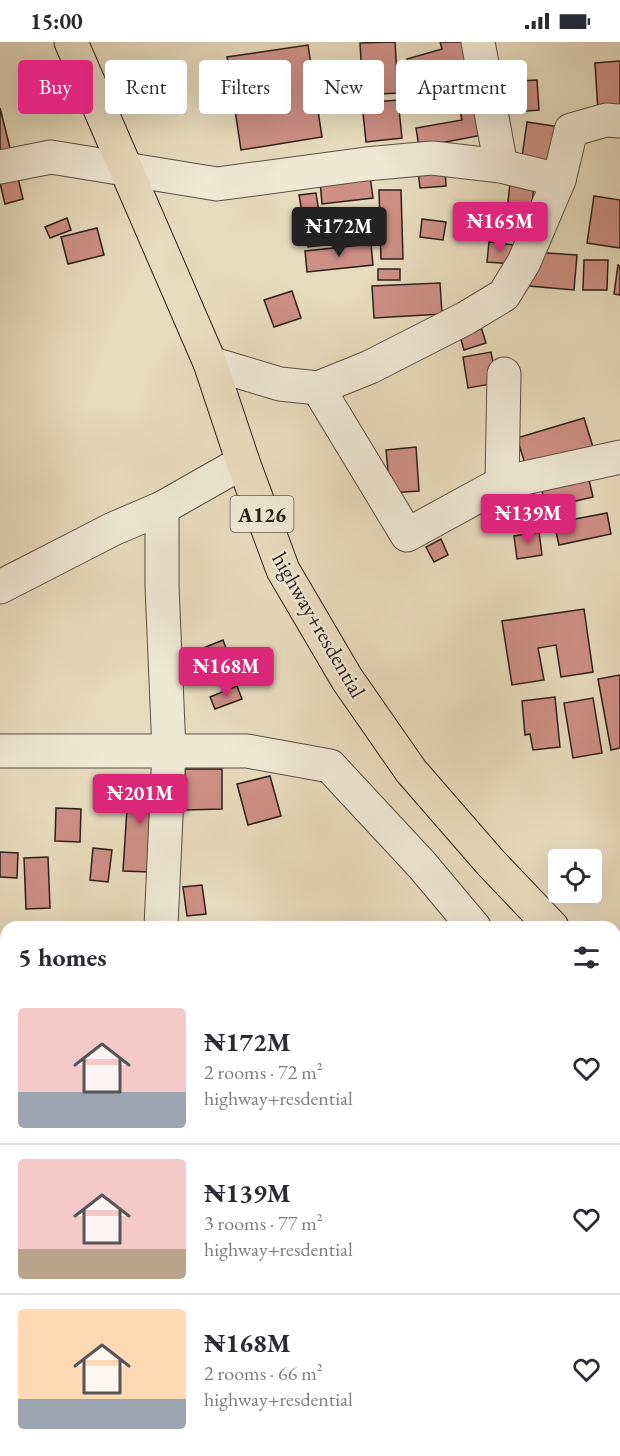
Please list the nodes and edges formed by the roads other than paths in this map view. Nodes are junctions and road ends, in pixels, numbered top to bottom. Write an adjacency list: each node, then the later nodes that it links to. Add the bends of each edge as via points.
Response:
1 (71, 42): 6 (highway, highway+resdential / A126)
2 (478, 42): 4 (street)
3 (620, 121): 7 (street, via 606,120 571,130)
4 (501, 166): 6 (street, via 432,158 217,184); 7 (street)
5 (0, 167): 6 (street, via 51,158)
6 (127, 169): 8 (highway, highway+resdential / A126)
7 (559, 180): 10 (street, via 524,262 504,295 370,367)
8 (210, 363): 10 (street, via 280,384); 12 (highway, highway+resdential / A126)
9 (504, 374): 13 (street)
10 (318, 388): 13 (street, via 407,535)
11 (620, 457): 13 (street)
12 (243, 462): 14 (street); 20 (highway, highway+resdential / A126, via 283,570 347,679 411,771)
13 (502, 483)
14 (162, 508): 15 (street); 17 (street)
15 (0, 587)
16 (0, 751): 17 (street)
17 (169, 751): 18 (street); 19 (street, via 247,751 330,766 422,864)
18 (161, 921)
19 (469, 921)
20 (546, 921)

